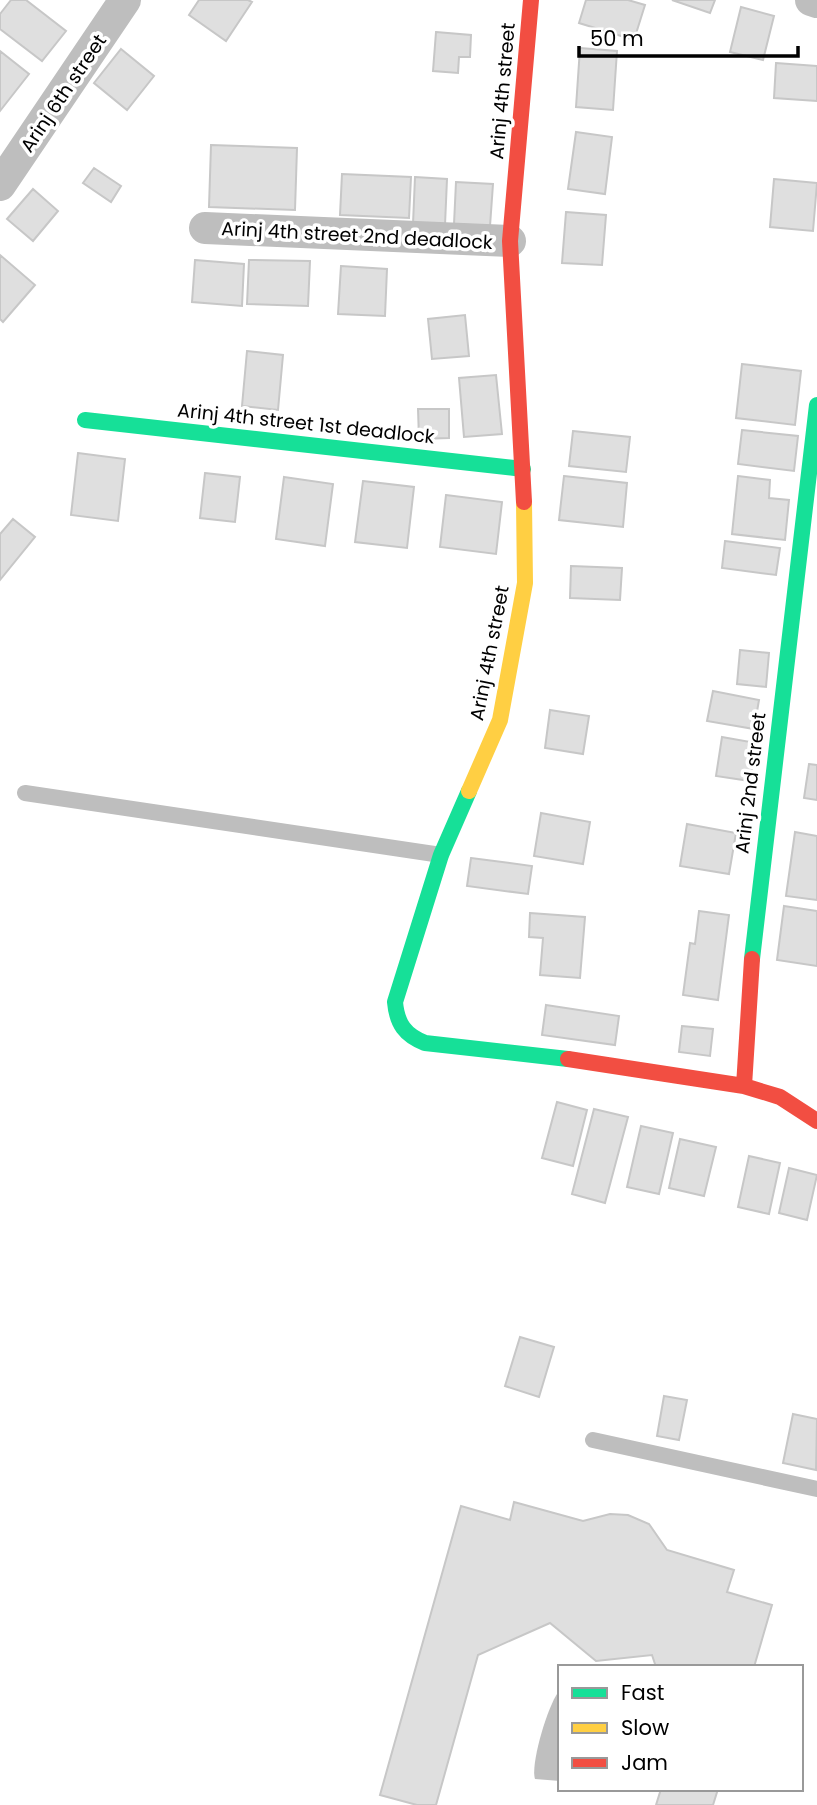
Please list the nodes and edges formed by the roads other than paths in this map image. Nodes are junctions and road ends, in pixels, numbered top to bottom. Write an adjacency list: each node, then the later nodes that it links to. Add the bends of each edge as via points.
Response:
1 (125, 0): 3 (street, Arinj 6th street)
2 (531, 0): 5 (street, Arinj 4th street)
3 (0, 185)
4 (205, 228): 5 (street, Arinj 4th street 2nd deadlock)
5 (510, 241): 8 (street, Arinj 4th street)
6 (817, 405): 11 (street, Arinj 2nd street, via 754,925)
7 (85, 420): 8 (street, Arinj 4th street 1st deadlock)
8 (523, 469): 10 (street, Arinj 4th street, via 525,583 500,720)
9 (24, 793): 10 (lane)
10 (442, 855): 11 (street, Arinj 4th street, via 395,1002 396,1020 407,1037 425,1044 590,1061)
11 (744, 1086): 12 (street, via 780,1097)
12 (817, 1121)
13 (593, 1440): 14 (lane)
14 (817, 1489)

